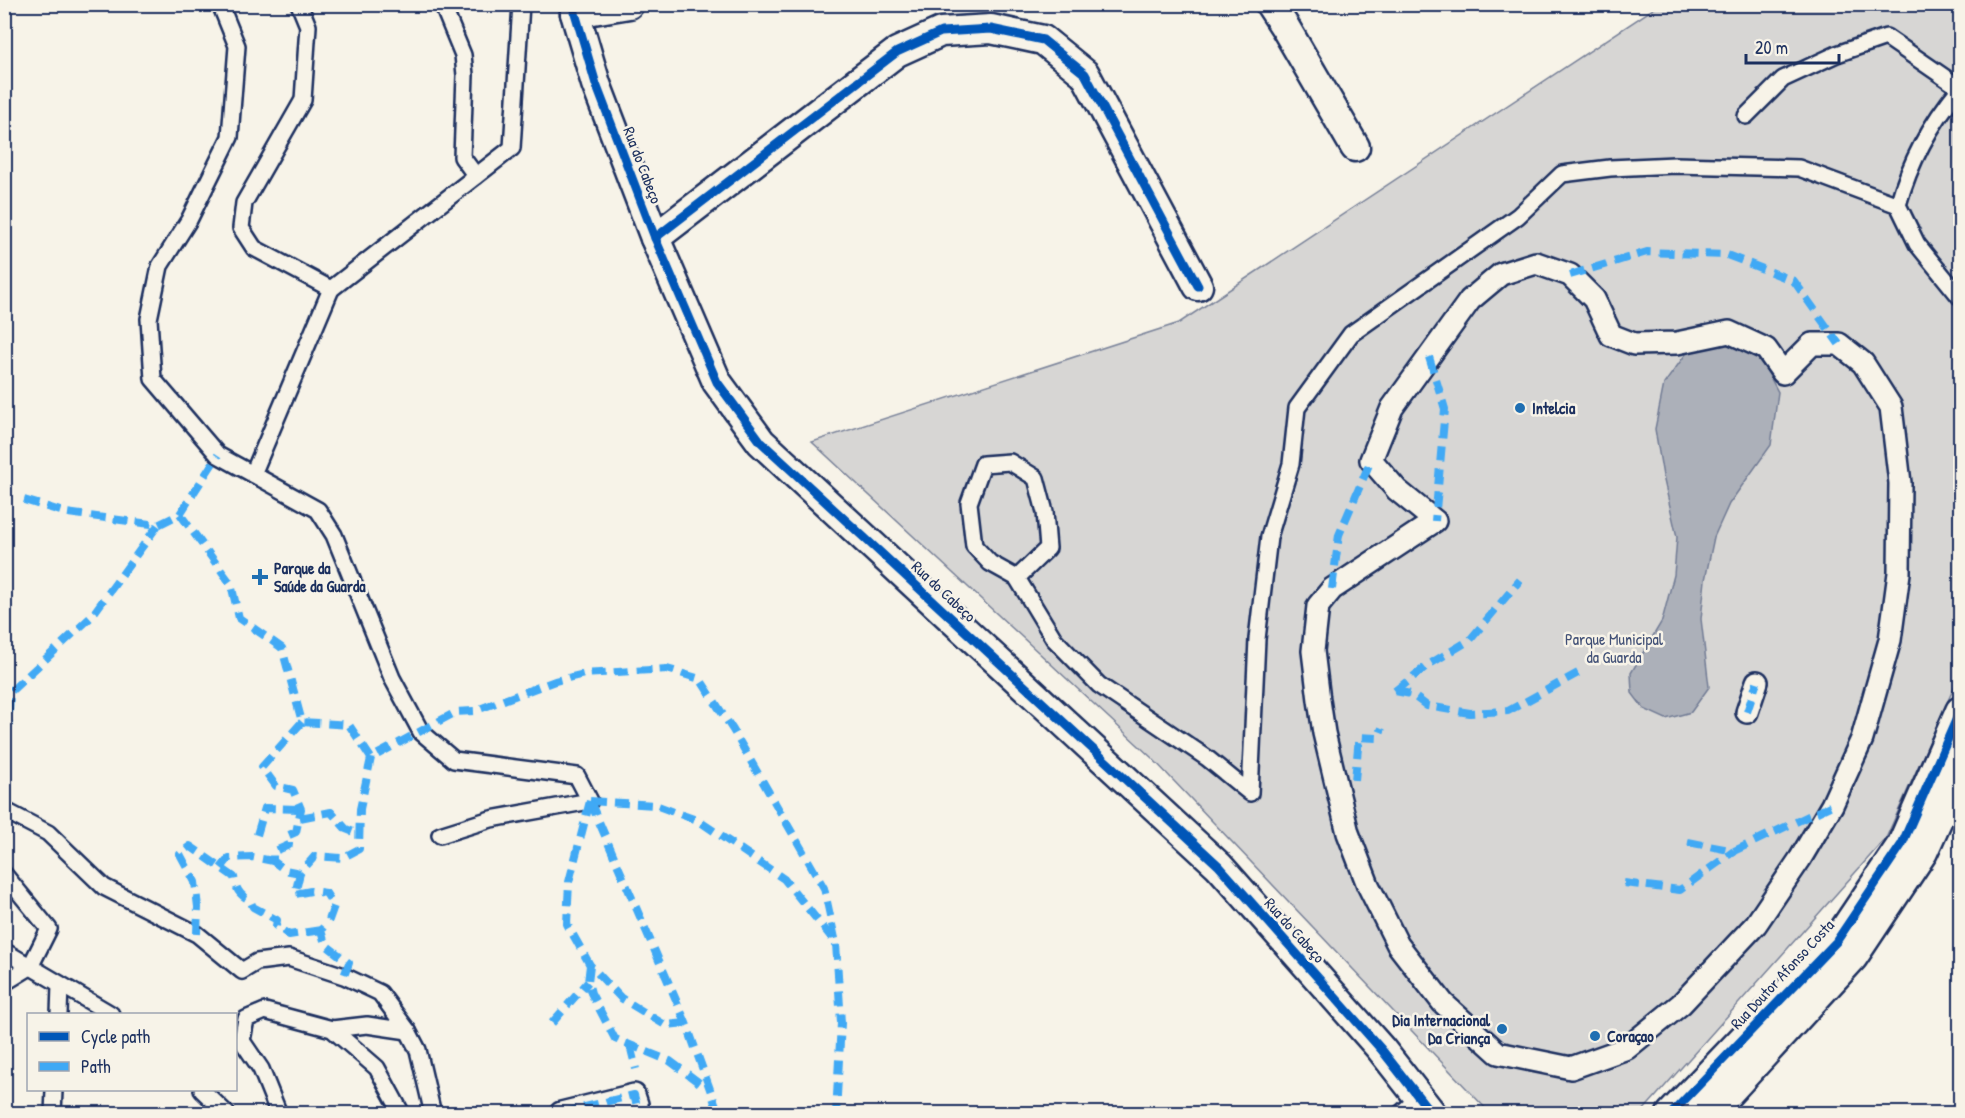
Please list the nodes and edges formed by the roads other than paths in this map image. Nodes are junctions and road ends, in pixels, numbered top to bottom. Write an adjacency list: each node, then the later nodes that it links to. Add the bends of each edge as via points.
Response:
1 (220, 4): 18 (lane, via 237,46 230,137 189,220 160,266 149,319 153,379 218,455)
2 (299, 4): 16 (lane, via 308,26 303,100 244,203 241,228 254,248)
3 (442, 4): 11 (lane, via 463,55 462,157)
4 (521, 4): 11 (lane, via 512,148)
5 (629, 4): 7 (street)
6 (1270, 4): 10 (street)
7 (575, 9): 13 (street, Rua do Cabeço, via 596,84)
8 (1960, 88): 9 (lane, via 1886,37 1783,79); 12 (lane, via 1926,135 1906,176)
9 (1746, 116)
10 (1355, 147)
11 (476, 176): 16 (lane)
12 (1898, 206): 17 (lane, via 1917,244); 19 (lane, via 1799,168 1675,165 1562,174 1518,216 1351,334 1297,408 1291,464 1269,537 1257,639 1250,793 1207,758 1099,685 1054,639)
13 (655, 238): 15 (street, via 897,52 941,32 991,29 1043,40 1085,74); 38 (street, Rua do Cabeço, via 717,382 761,442 1219,866 1381,1049)
14 (1536, 263): 14 (street, via 1570,275 1594,299 1611,335 1634,344 1677,343 1729,332 1766,349 1783,373 1812,344 1839,344 1863,363 1891,407 1900,483 1899,573 1890,640 1862,739 1832,805 1756,924 1681,1004 1627,1048 1571,1068 1498,1053 1443,1003 1398,945 1348,833 1324,733 1313,651 1318,606 1332,589 1435,521 1397,490 1371,460 1392,408 1470,300 1501,274)
15 (1198, 286)
16 (331, 289): 18 (lane)
17 (1960, 297)
18 (253, 474): 25 (lane, via 318,510 334,535 392,678 420,732 454,760 577,776 590,801 492,819)
19 (1017, 578): 19 (lane, via 990,563 974,546 969,503 983,464 1010,462 1036,478 1045,512 1048,548)
20 (1757, 682): 22 (street)
21 (1960, 711): 45 (street, Rua Doutor Afonso Costa, via 1902,844 1836,942)
22 (1747, 712)
23 (1960, 770): 46 (street, via 1923,852 1853,957)
24 (4, 810): 34 (lane, via 48,833 104,887 197,934 242,971 257,962 289,958 344,976 380,993)
25 (440, 835)
26 (4, 874): 28 (lane, via 49,929)
27 (4, 951): 28 (lane)
28 (30, 967): 29 (lane); 30 (lane)
29 (4, 983)
30 (60, 985): 31 (lane); 32 (lane)
31 (58, 1013)
32 (109, 1013)
33 (332, 1029): 34 (lane, via 367,1024); 41 (lane, via 265,1011 246,1019 242,1041 261,1070); 42 (lane, via 377,1068)
34 (408, 1031): 43 (lane, via 418,1050)
35 (54, 1091): 39 (lane)
36 (204, 1091): 40 (lane)
37 (636, 1104): 44 (street, via 634,1095)
38 (1417, 1108)
39 (53, 1113)
40 (227, 1113)
41 (279, 1113)
42 (402, 1113)
43 (433, 1113)
44 (561, 1113)
45 (1671, 1113)
46 (1709, 1113)

